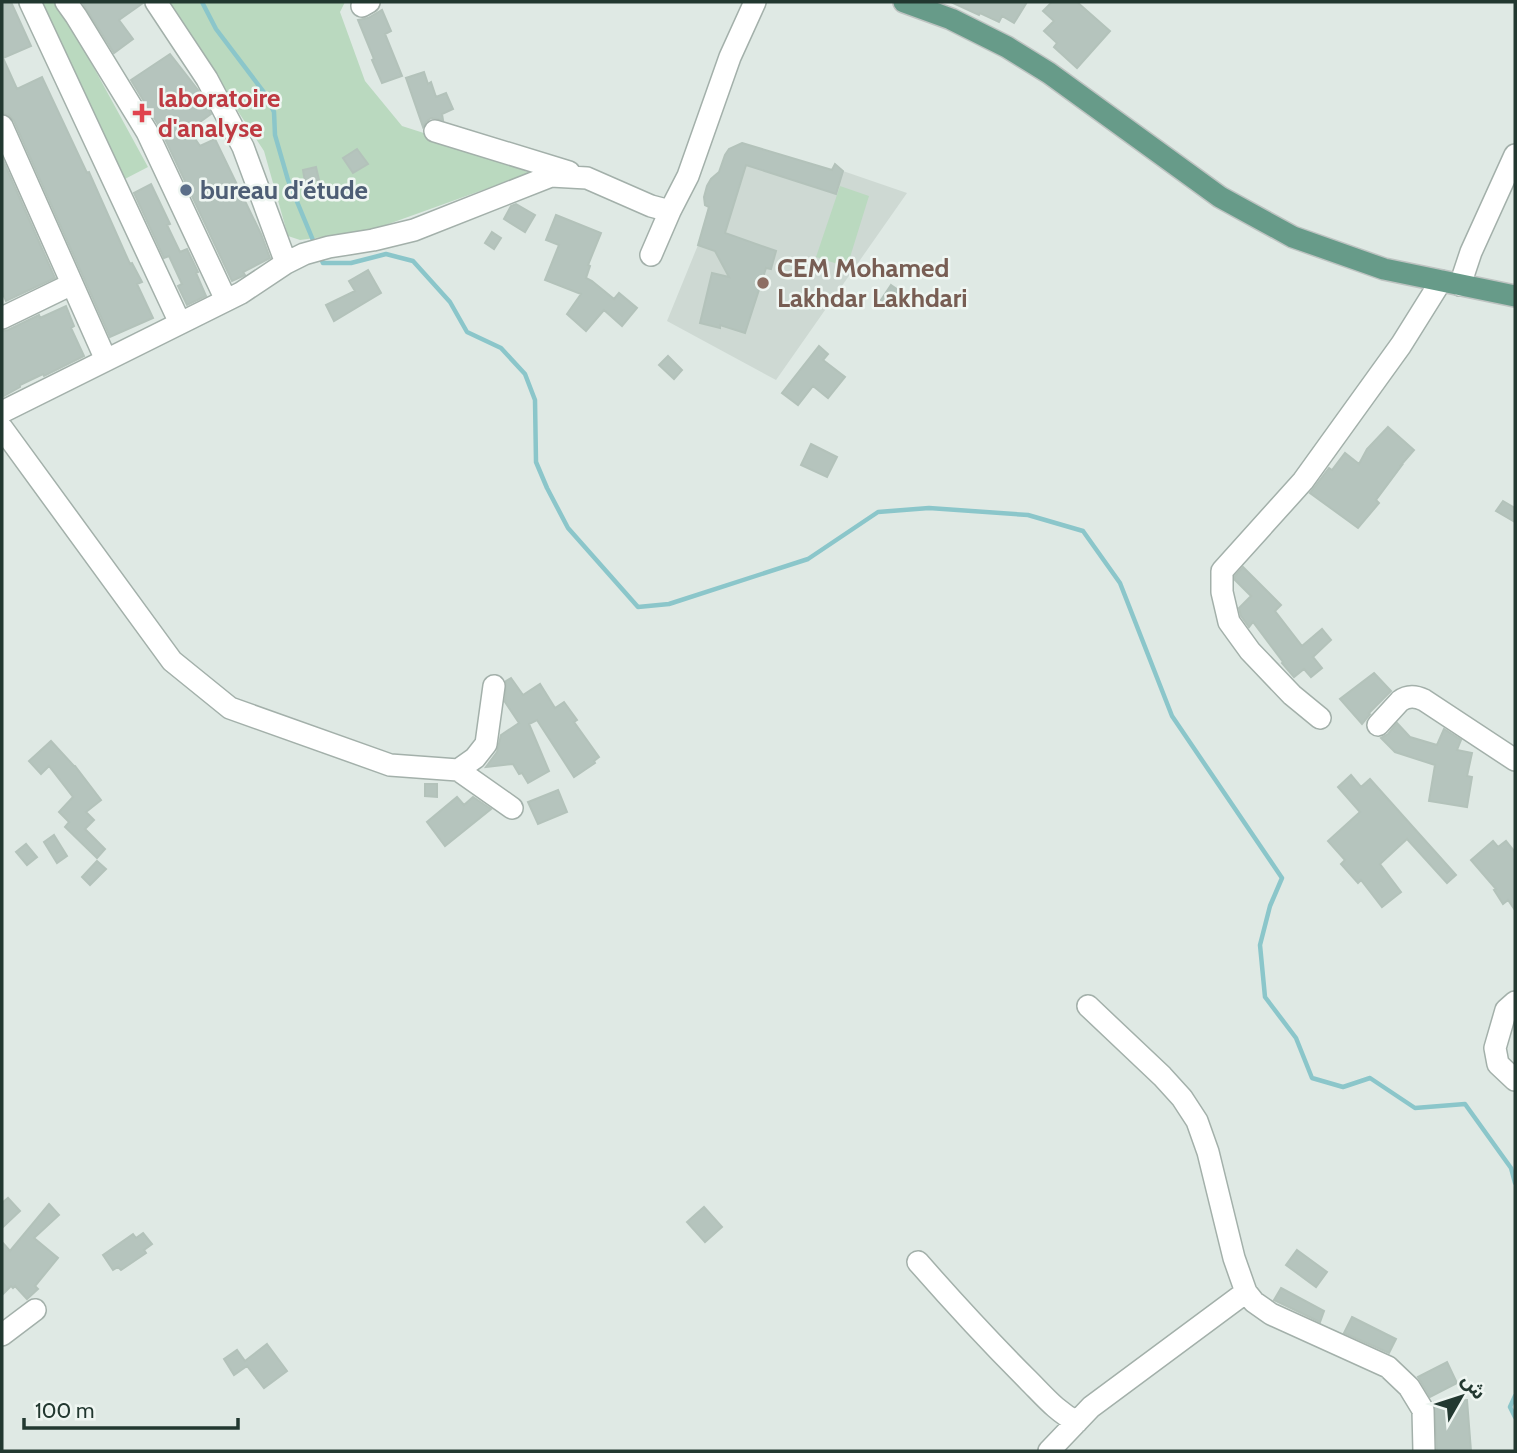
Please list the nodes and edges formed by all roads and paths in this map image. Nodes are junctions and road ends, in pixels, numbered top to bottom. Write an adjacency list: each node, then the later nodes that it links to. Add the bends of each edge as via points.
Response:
1 (30, 2): 18 (street)
2 (66, 2): 16 (street, via 147,132)
3 (156, 2): 12 (street, via 207,79)
4 (755, 2): 10 (street)
5 (904, 2): 13 (main road, via 1007,47 1220,197 1293,237 1384,269)
6 (2, 126): 14 (street)
7 (435, 131): 9 (street)
8 (1515, 155): 13 (street, via 1471,251)
9 (587, 178): 10 (street); 12 (street, via 551,176 414,230 329,247)
10 (670, 211): 11 (street)
11 (651, 255)
12 (295, 259): 16 (street)
13 (1450, 283): 15 (main road); 23 (street, via 1303,481 1222,571 1229,622 1250,651)
14 (72, 284): 17 (street); 19 (street)
15 (1515, 296)
16 (226, 300): 18 (street)
17 (3, 314)
18 (180, 323): 19 (street)
19 (106, 360): 20 (street)
20 (2, 412)
21 (2, 429): 26 (street, via 172,661 230,708 390,765)
22 (494, 686): 26 (street, via 486,744)
23 (1320, 718)
24 (1378, 725): 25 (street, via 1400,701 1420,698)
25 (1515, 761)
26 (458, 770): 27 (street)
27 (512, 808)
28 (1515, 1002): 30 (street, via 1506,1010 1495,1048 1498,1064)
29 (1088, 1006): 32 (street, via 1162,1076 1197,1121)
30 (1515, 1080)
31 (918, 1262): 35 (street, via 1049,1403)
32 (1246, 1292): 35 (street); 37 (street, via 1271,1314 1388,1367 1409,1387 1423,1410)
33 (35, 1310): 34 (street)
34 (2, 1335)
35 (1077, 1422): 36 (street)
36 (1049, 1451)
37 (1424, 1451)

